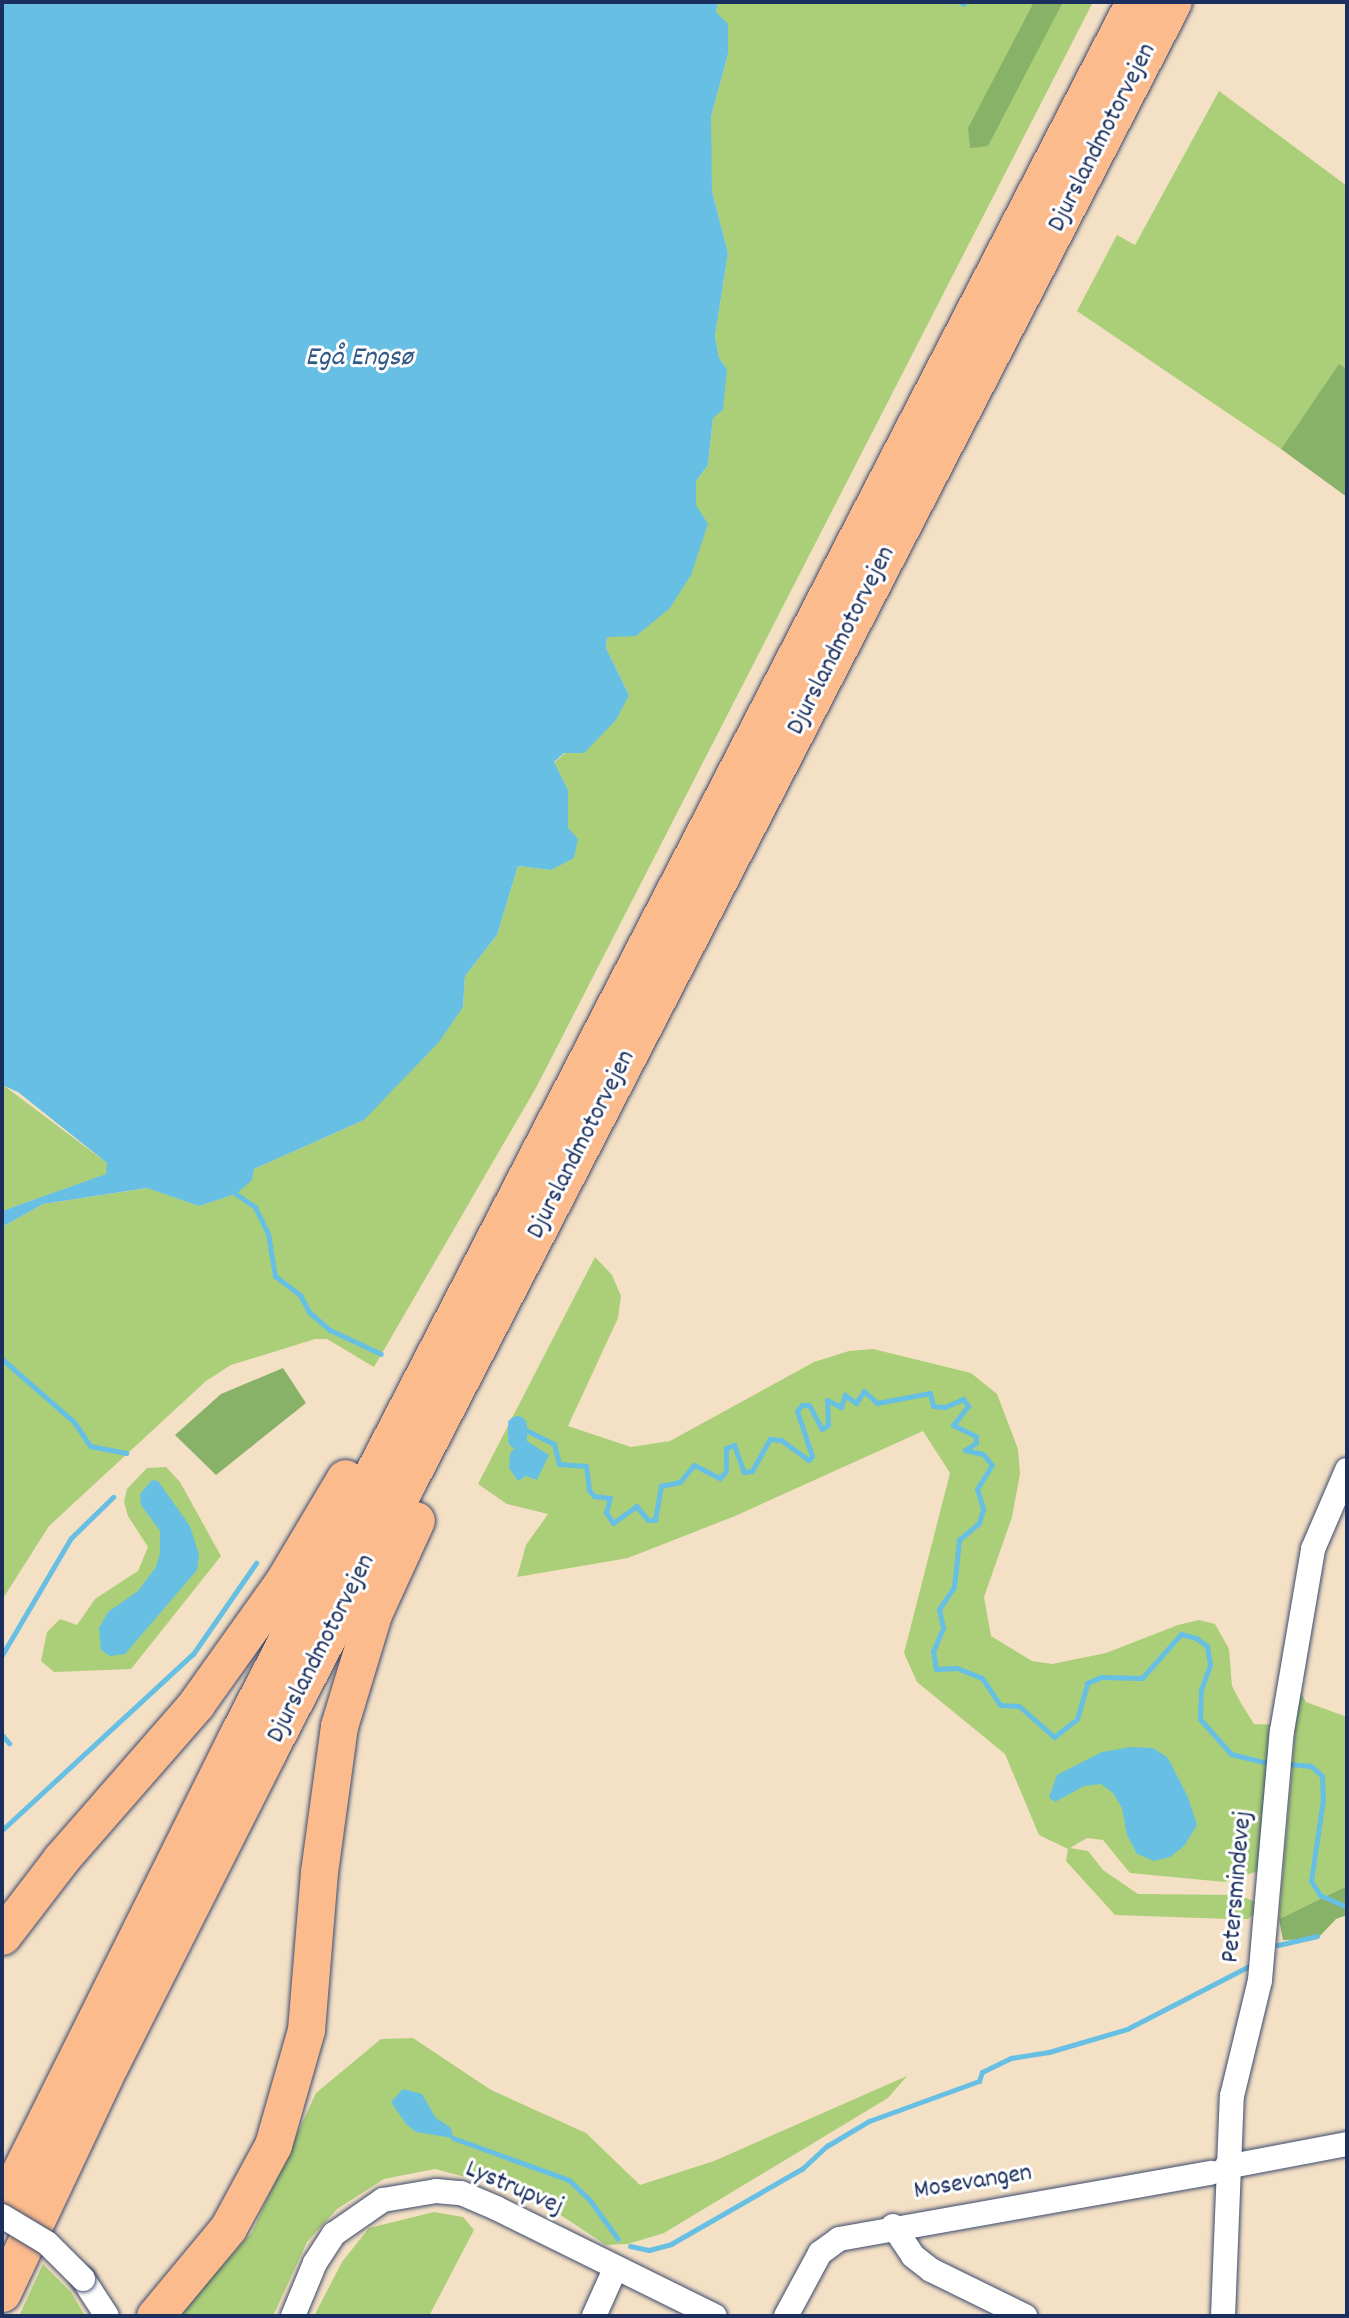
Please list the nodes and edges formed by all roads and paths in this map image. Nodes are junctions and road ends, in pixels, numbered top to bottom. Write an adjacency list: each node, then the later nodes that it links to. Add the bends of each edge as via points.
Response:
1 (1134, 2): 4 (highway, Djurslandmotorvejen)
2 (1172, 2): 3 (highway, Djurslandmotorvejen)
3 (836, 653): 13 (highway, Djurslandmotorvejen, via 273,1742 110,2065); 15 (highway, via 373,1614 340,1726 319,1871 306,2030 285,2107 273,2145 228,2228)
4 (574, 1084): 6 (highway, via 283,1583 196,1704 61,1859); 9 (highway, Djurslandmotorvejen, via 83,2038)
5 (1347, 1470): 8 (street, Petersmindevej, via 1313,1549 1282,1731 1260,1980)
6 (2, 1936)
7 (1347, 2144): 8 (street, Mosevangen)
8 (1218, 2170): 11 (street, Mosevangen); 21 (street, Petersmindevej)
9 (2, 2208)
10 (2, 2216): 14 (street, bridge, via 47,2243 83,2279)
11 (893, 2226): 19 (street, Mosevangen, via 839,2239 820,2253); 20 (street, via 913,2256 931,2270)
12 (615, 2269): 16 (street, Lystrupvej, via 461,2193 412,2192 383,2200 334,2234 315,2263); 17 (street); 18 (street, Lystrupvej)
13 (2, 2293)
14 (107, 2316)
15 (155, 2316)
16 (293, 2316)
17 (594, 2316)
18 (715, 2316)
19 (786, 2316)
20 (1025, 2316)
21 (1223, 2316)

